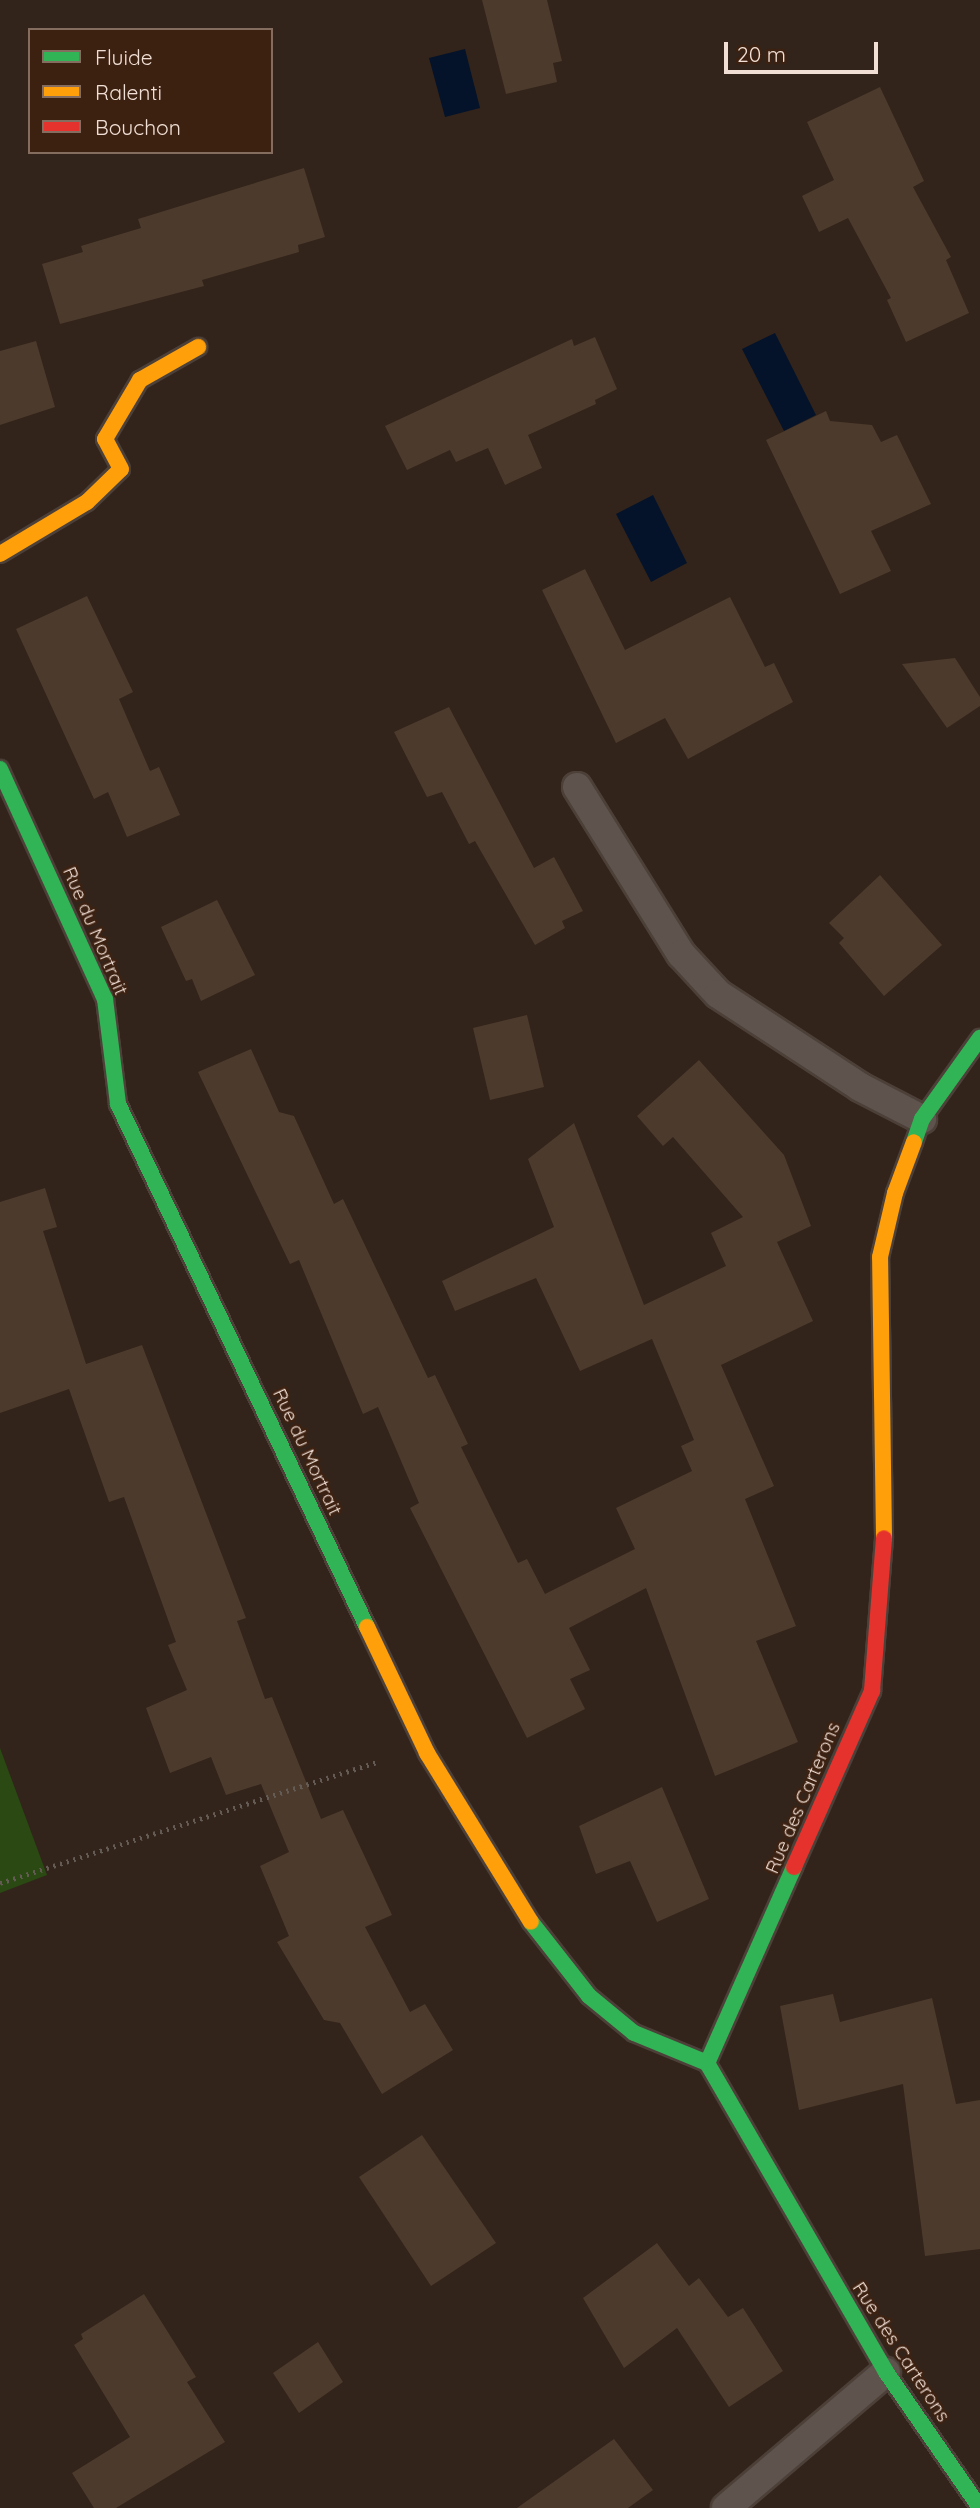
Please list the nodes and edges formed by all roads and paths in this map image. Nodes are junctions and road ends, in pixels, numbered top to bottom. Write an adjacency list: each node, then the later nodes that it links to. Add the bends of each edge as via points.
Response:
1 (198, 347): 2 (street, via 140,380 106,439 121,469 87,502)
2 (0, 554)
3 (0, 769): 7 (street, Rue du Mortrait, via 105,999 118,1104)
4 (577, 787): 6 (lane, via 681,954 718,994 860,1087)
5 (980, 1038): 6 (street, Rue des Carterons)
6 (922, 1119): 9 (street, Rue des Carterons, via 895,1193 880,1257 885,1572 872,1691)
7 (424, 1746): 8 (path); 9 (street, Rue du Mortrait, via 525,1915 589,1996 634,2033)
8 (0, 1883)
9 (707, 2063): 10 (street, Rue des Carterons)
10 (886, 2372): 11 (lane); 12 (street, Rue des Carterons)
11 (726, 2508)
12 (980, 2508)

